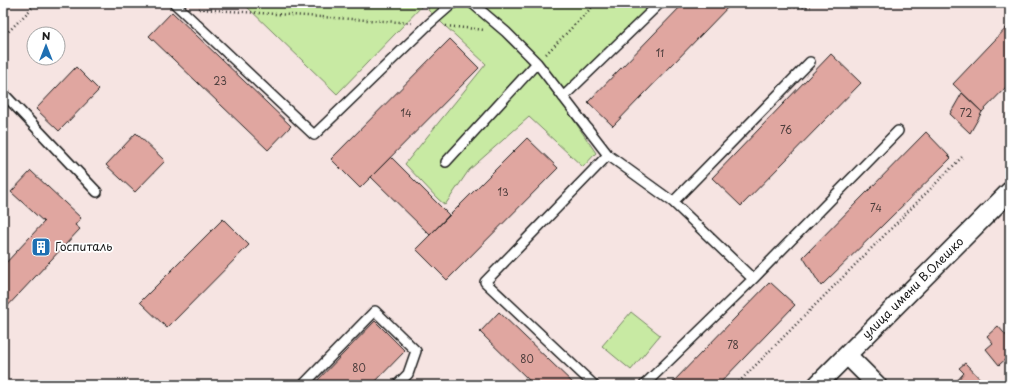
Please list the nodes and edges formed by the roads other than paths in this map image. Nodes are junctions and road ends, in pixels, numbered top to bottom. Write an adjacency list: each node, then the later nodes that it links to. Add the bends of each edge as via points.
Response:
1 (453, 3): 4 (lane, via 314,135)
2 (472, 3): 5 (lane)
3 (660, 3): 8 (lane)
4 (176, 5)
5 (537, 62): 8 (lane); 11 (lane)
6 (810, 62): 14 (lane)
7 (3, 94): 13 (lane)
8 (563, 97): 10 (lane)
9 (898, 131): 15 (lane)
10 (608, 155): 14 (lane); 19 (lane, via 485,282)
11 (446, 162)
12 (1010, 191): 16 (street, улица имени В.Олешко)
13 (97, 192)
14 (673, 202): 15 (lane)
15 (753, 278): 20 (lane)
16 (847, 355): 21 (street, улица имени В.Олешко); 22 (street)
17 (303, 385): 18 (lane, via 376,311 416,351 408,374)
18 (397, 385)
19 (594, 385)
20 (644, 385)
21 (817, 385)
22 (877, 385)

